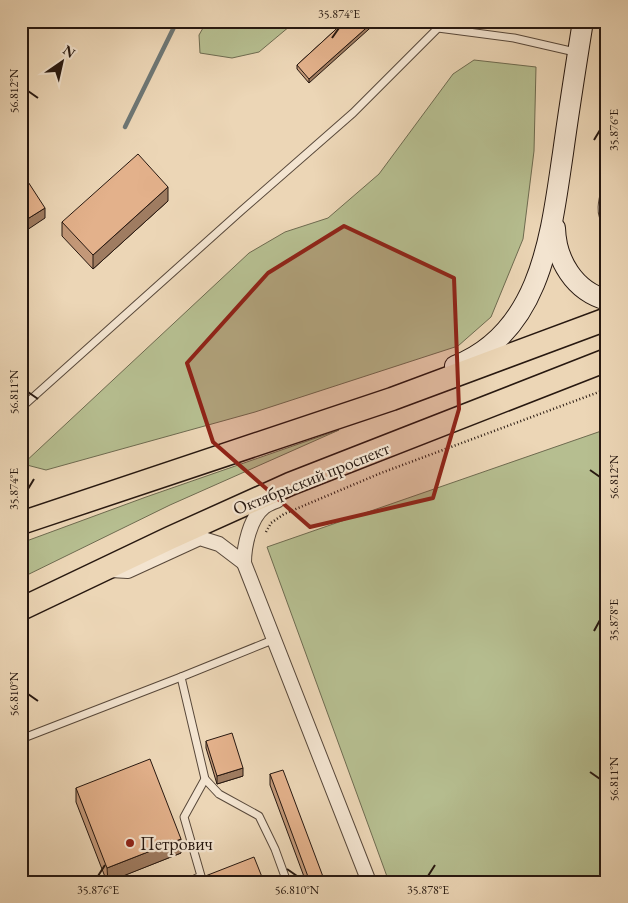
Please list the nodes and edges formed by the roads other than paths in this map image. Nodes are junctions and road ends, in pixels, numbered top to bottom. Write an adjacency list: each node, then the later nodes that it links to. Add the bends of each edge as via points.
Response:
1 (445, 21): 3 (lane)
2 (583, 21): 4 (main road)
3 (438, 28): 4 (lane, via 514,38); 12 (lane, via 353,113)
4 (578, 52): 6 (main road)
5 (607, 182): 7 (lane, via 602,210)
6 (555, 208): 8 (main road, via 557,246 566,269 583,288); 11 (main road, via 539,274 527,302 510,327 476,357 421,379)
7 (607, 222)
8 (607, 300)
9 (607, 319): 11 (main road)
10 (607, 360): 13 (main road, Октябрьский проспект)
11 (392, 399): 14 (main road)
12 (21, 408)
13 (344, 464): 15 (street, via 330,479 263,508 247,540); 16 (main road, Октябрьский проспект, via 282,488)
14 (21, 523)
15 (244, 563): 16 (street, via 219,544 200,538 128,571); 18 (street)
16 (102, 570): 17 (main road, Октябрьский проспект)
17 (21, 609)
18 (275, 638): 19 (lane); 24 (street)
19 (181, 677): 20 (lane); 21 (lane)
20 (21, 739)
21 (205, 779): 22 (lane, via 184,817 201,876); 23 (lane, via 219,794 259,816)
22 (188, 882)
23 (287, 882)
24 (369, 882)

